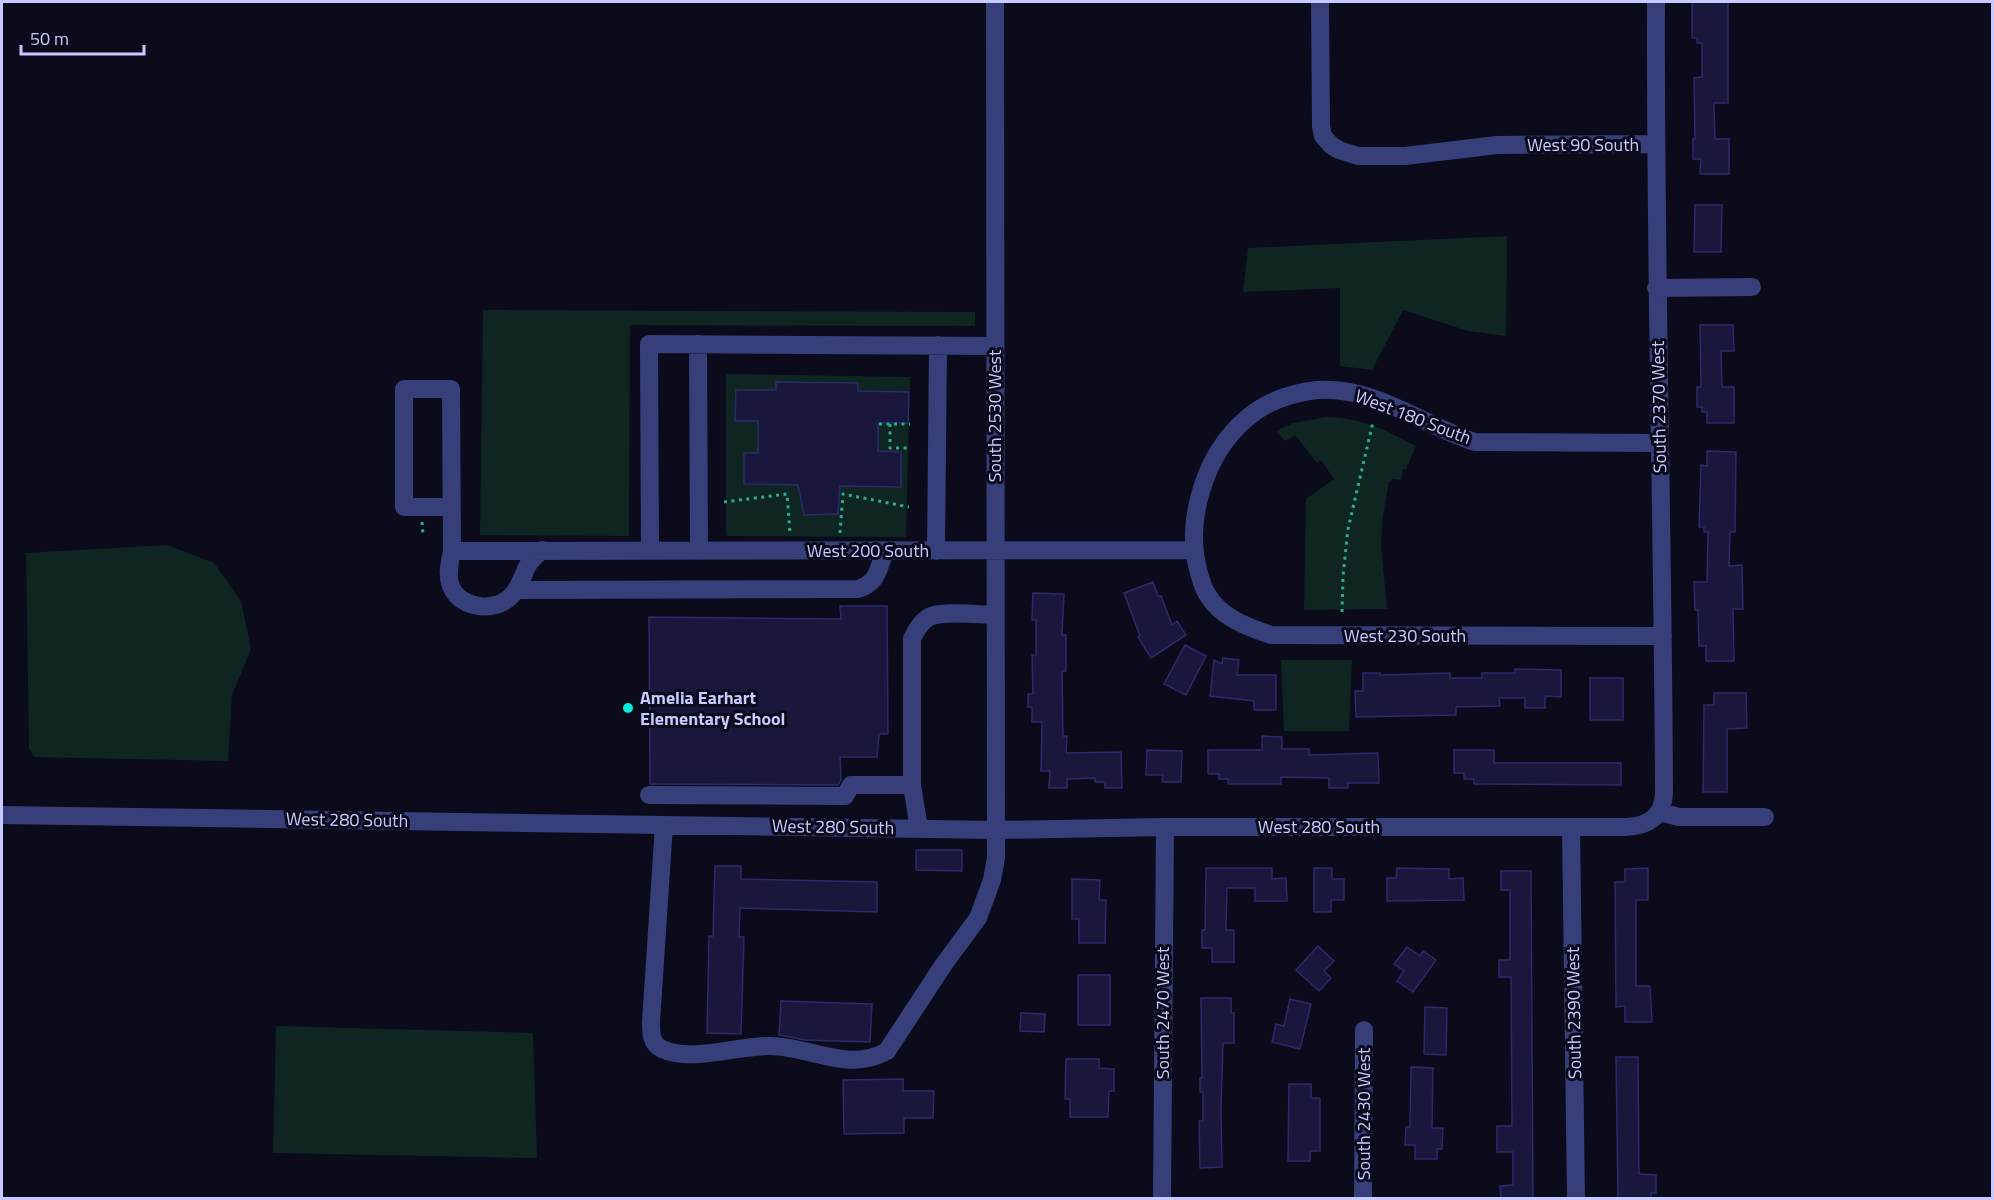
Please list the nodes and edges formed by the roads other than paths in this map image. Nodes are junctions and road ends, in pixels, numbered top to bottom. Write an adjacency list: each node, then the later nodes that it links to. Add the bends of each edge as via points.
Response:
1 (995, 2): 9 (street, South 2530 West)
2 (1320, 2): 4 (street, West 90 South, via 1321,126 1323,136 1339,150 1358,156 1384,157 1512,145)
3 (1656, 2): 4 (street, South 2370 West)
4 (1655, 144): 6 (street, South 2370 West)
5 (1752, 287): 6 (street)
6 (1656, 288): 10 (street, South 2370 West)
7 (698, 344): 8 (street); 13 (street, via 649,344); 16 (street)
8 (938, 345): 9 (street); 18 (street)
9 (995, 346): 19 (street, South 2530 West)
10 (1659, 443): 14 (street, West 180 South, via 1475,442 1358,393 1317,390 1290,395 1246,419 1219,451 1197,505); 22 (street, South 2370 West)
11 (452, 507): 11 (street, via 451,389 404,389 404,507); 15 (street)
12 (542, 550): 13 (street, West 200 South); 15 (street, West 200 South); 20 (street, via 530,562)
13 (650, 550): 16 (street, West 200 South)
14 (1194, 550): 19 (street, West 200 South); 22 (street, West 230 South, via 1203,588 1214,604 1237,622 1271,635)
15 (452, 551): 20 (street, via 450,585 467,603 490,607 511,597)
16 (699, 551): 17 (street, West 200 South)
17 (885, 551): 18 (street, West 200 South); 20 (street, via 875,578 869,586 858,589)
18 (936, 551): 19 (street, West 200 South)
19 (995, 551): 21 (street, South 2530 West)
20 (516, 590)
21 (995, 615): 23 (street, via 931,616 912,639); 32 (street, South 2530 West)
22 (1663, 636): 25 (street, South 2370 West, via 1664,793)
23 (912, 785): 24 (street, via 852,785 845,796); 31 (street)
24 (649, 795)
25 (1660, 812): 27 (street, via 1679,816); 30 (street, West 280 South, via 1638,826)
26 (2, 815): 28 (street, West 280 South)
27 (1765, 816)
28 (664, 825): 31 (street, West 280 South); 32 (street, South 2530 West, via 651,1022 651,1038 657,1046 691,1054 772,1046 858,1061 887,1051 978,918 992,880)
29 (1165, 827): 30 (street, West 280 South); 32 (street, West 280 South); 34 (street, South 2470 West)
30 (1572, 827): 36 (street, South 2390 West)
31 (919, 829): 32 (street, West 280 South)
32 (996, 830)
33 (1364, 1030): 35 (street, South 2430 West)
34 (1162, 1198)
35 (1364, 1198)
36 (1576, 1198)

